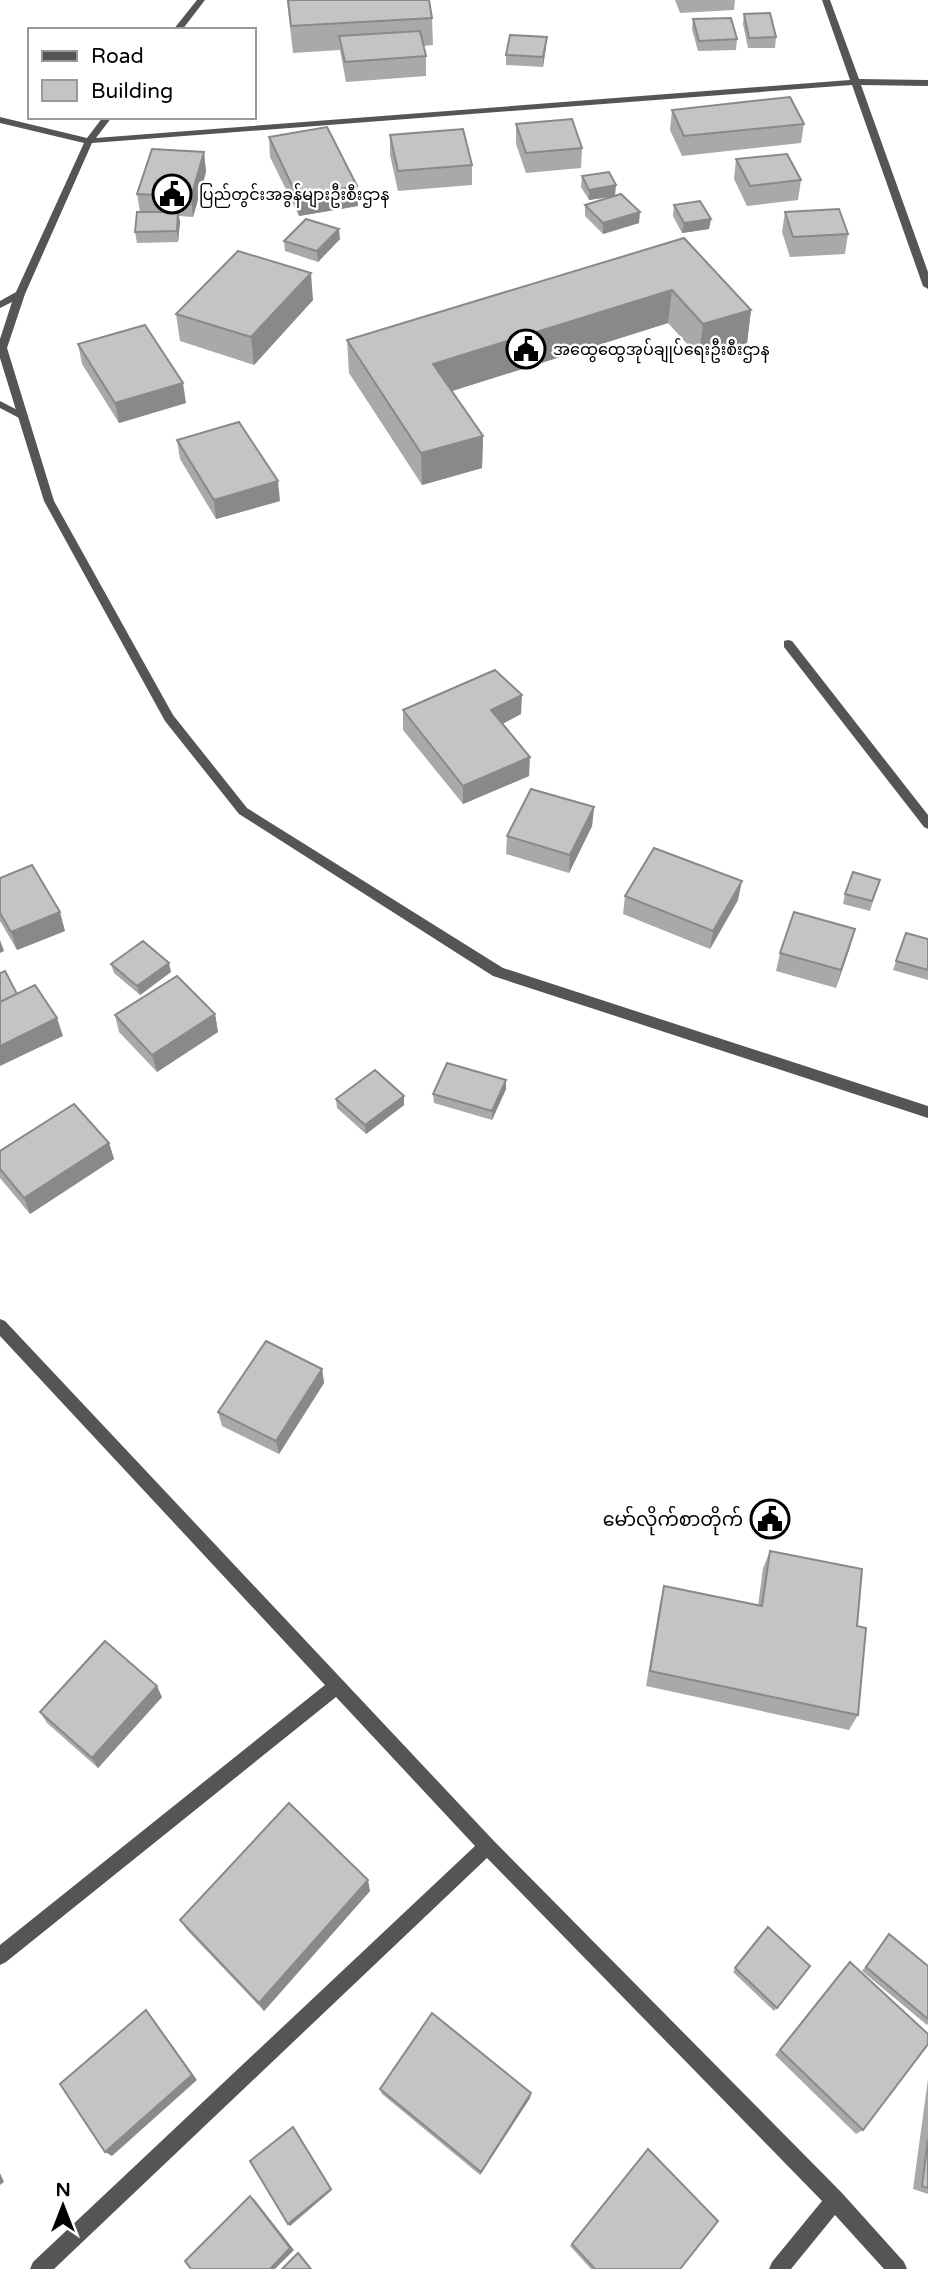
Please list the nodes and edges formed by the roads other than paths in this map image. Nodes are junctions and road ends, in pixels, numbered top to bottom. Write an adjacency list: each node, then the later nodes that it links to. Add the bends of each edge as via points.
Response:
1 (201, 0): 3 (street)
2 (826, 0): 4 (street)
3 (179, 28)
4 (855, 82): 5 (street); 8 (street); 9 (street)
5 (928, 83)
6 (106, 119): 8 (street)
7 (0, 120): 8 (street)
8 (89, 141): 10 (street)
9 (928, 286)
10 (20, 294): 11 (street); 13 (street, via 2,348)
11 (0, 305)
12 (0, 404): 13 (street)
13 (23, 417): 16 (street, via 49,501 169,718 243,811 498,972)
14 (788, 645): 15 (street)
15 (928, 824)
16 (928, 1112)
17 (0, 1326): 18 (street)
18 (338, 1685): 19 (street); 20 (street)
19 (487, 1846): 21 (street); 22 (street)
20 (0, 1956)
21 (835, 2200): 23 (street); 24 (street)
22 (40, 2269)
23 (779, 2269)
24 (897, 2269)

